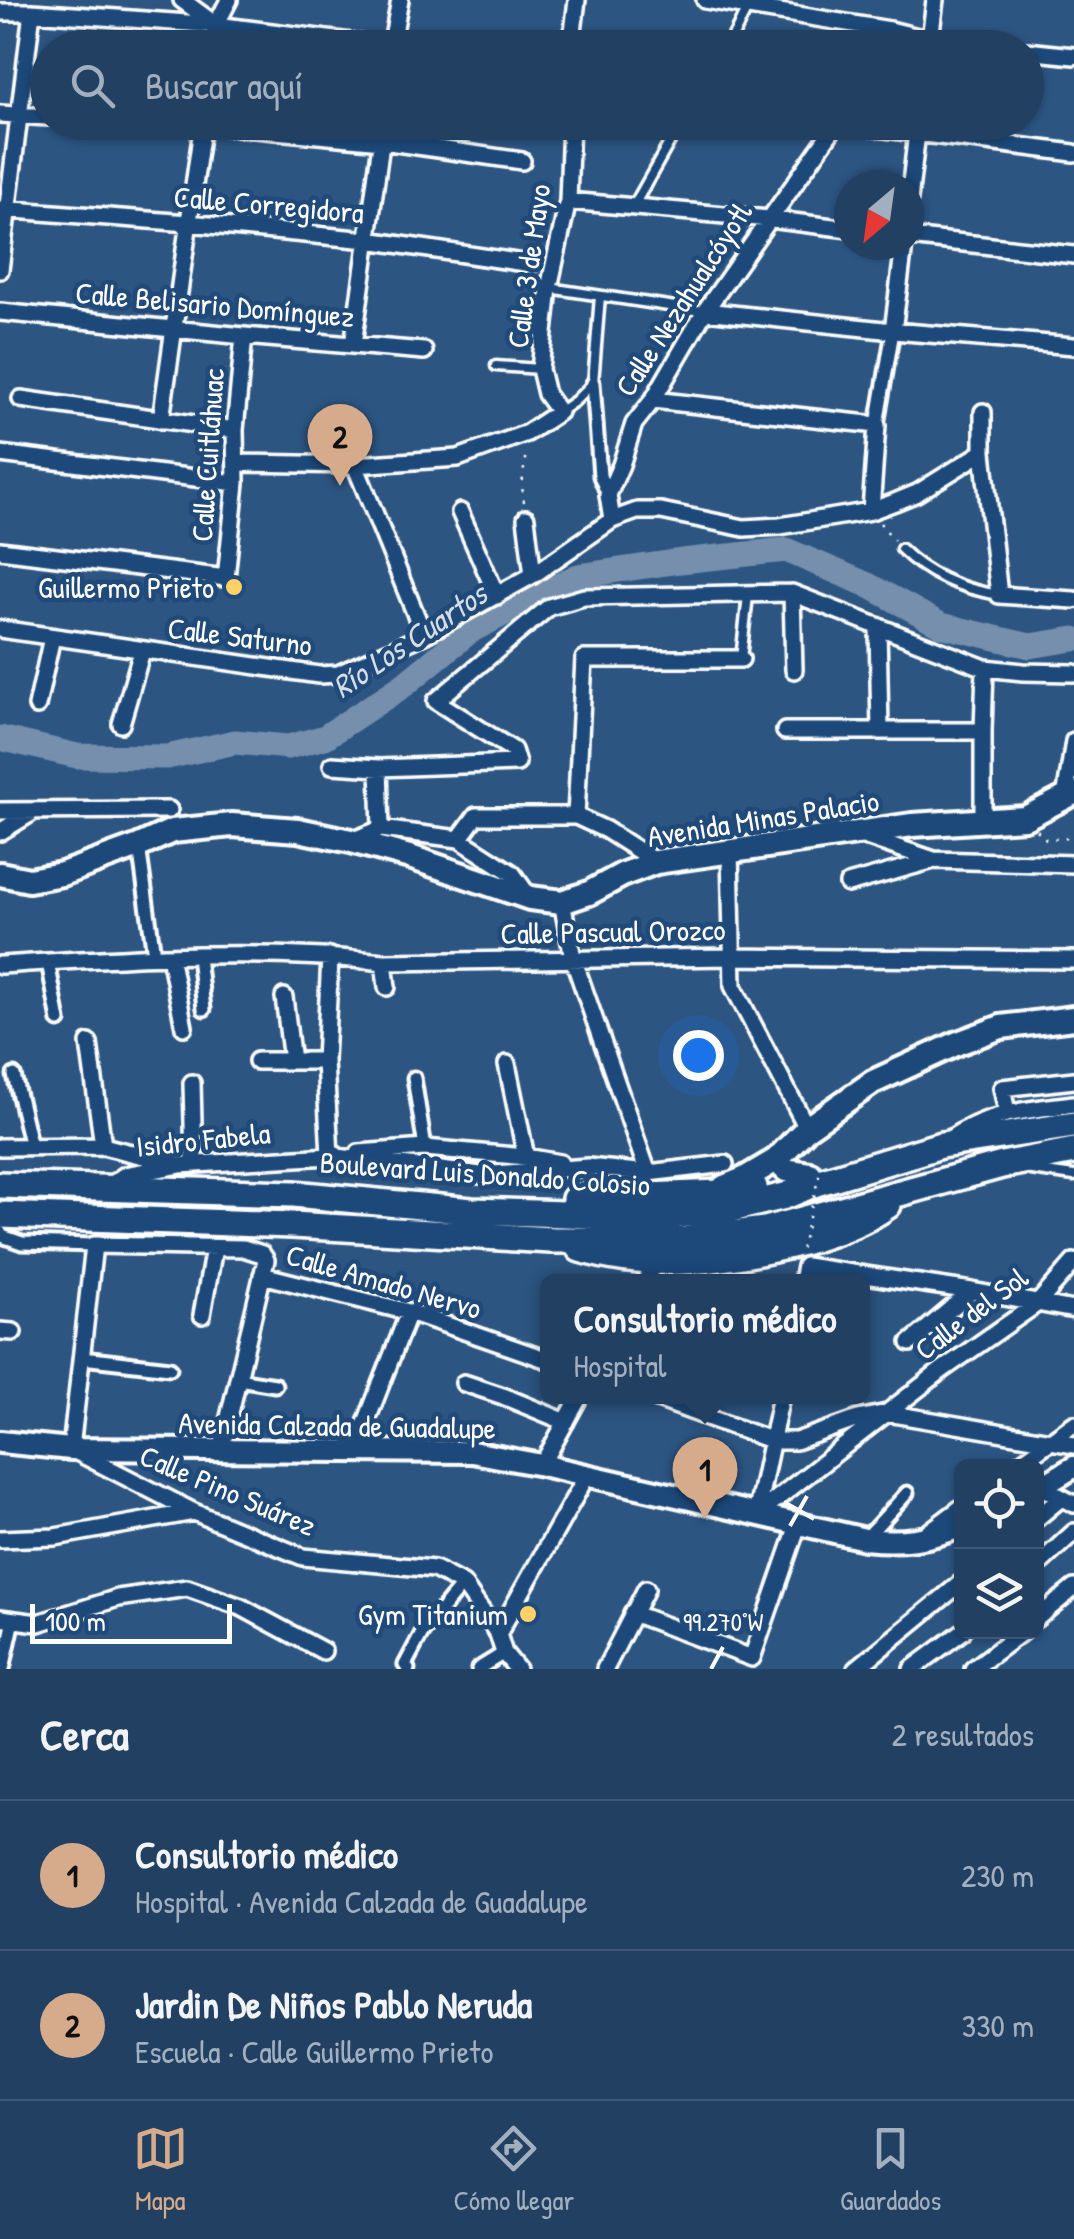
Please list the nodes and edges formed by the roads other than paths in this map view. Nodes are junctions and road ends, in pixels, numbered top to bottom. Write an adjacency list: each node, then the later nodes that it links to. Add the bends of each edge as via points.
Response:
1 (182, 0): 10 (street)
2 (229, 0): 10 (street)
3 (400, 0): 13 (street)
4 (577, 0): 14 (street)
5 (705, 0): 8 (street)
6 (934, 0): 17 (street)
7 (26, 6): 9 (street); 10 (street); 21 (street)
8 (747, 9): 15 (lane); 16 (street)
9 (0, 12)
10 (216, 25): 11 (street); 12 (street)
11 (215, 30)
12 (256, 30)
13 (394, 30)
14 (574, 30)
15 (736, 30)
16 (890, 30)
17 (931, 30)
18 (1044, 53): 19 (street)
19 (1074, 56)
20 (0, 114): 21 (street)
21 (18, 116): 22 (street); 36 (street)
22 (30, 116)
23 (201, 140): 38 (street)
24 (372, 140): 30 (street)
25 (570, 140): 34 (street, Calle 3 de Mayo)
26 (671, 140): 35 (lane)
27 (823, 140): 37 (street, Calle Nezahualcóyotl)
28 (916, 140): 33 (street)
29 (996, 140): 31 (street)
30 (382, 141): 32 (street); 41 (street)
31 (1074, 152)
32 (522, 161)
33 (912, 170)
34 (568, 201): 35 (street); 46 (street, Calle 3 de Mayo)
35 (633, 207): 37 (street)
36 (3, 210): 38 (street, Calle Corregidora); 45 (street)
37 (768, 218): 39 (street); 48 (street, Calle Nezahualcóyotl)
38 (189, 223): 41 (street, Calle Corregidora); 50 (street)
39 (834, 227)
40 (924, 239): 42 (street)
41 (368, 240): 44 (street, Calle Corregidora); 53 (street)
42 (1074, 255)
43 (902, 260): 51 (street)
44 (531, 264)
45 (0, 270)
46 (548, 288): 47 (lane); 57 (street, Calle 3 de Mayo)
47 (600, 296): 48 (lane); 58 (lane)
48 (704, 311): 51 (street); 60 (street, Calle Nezahualcóyotl)
49 (0, 312): 50 (street, Calle Belisario Domínguez)
50 (174, 329): 52 (street, Calle Belisario Domínguez); 63 (street)
51 (893, 331): 54 (street); 64 (street)
52 (244, 336): 53 (street, Calle Belisario Domínguez); 65 (street, Calle Cuitláhuac)
53 (354, 345): 55 (street, Calle Belisario Domínguez)
54 (1074, 346)
55 (424, 350)
56 (496, 366): 57 (lane)
57 (540, 369): 61 (street, Calle 3 de Mayo)
58 (593, 383): 61 (lane); 71 (street, via 600,476)
59 (21, 399): 63 (street)
60 (653, 400): 64 (street); 71 (street, Calle Nezahualcóyotl, via 634,424)
61 (559, 412): 69 (street, via 528,433 458,458)
62 (983, 412): 66 (street)
63 (161, 420): 65 (street)
64 (877, 426): 72 (street)
65 (235, 430): 68 (street, Calle Cuitláhuac)
66 (983, 452): 72 (street, via 917,493); 80 (street)
67 (0, 454): 70 (street)
68 (236, 464): 69 (street); 70 (street, Calle Cuitláhuac)
69 (355, 464): 86 (street)
70 (236, 483): 77 (street, Calle Cuitláhuac, via 226,578)
71 (608, 494): 75 (street)
72 (870, 511): 75 (street, via 744,528 661,511)
73 (460, 512): 82 (street)
74 (526, 518): 78 (street)
75 (612, 520): 78 (street, Calle Saturno)
76 (901, 549): 80 (lane, via 918,566 970,590)
77 (0, 550)
78 (533, 576): 82 (street, Calle Saturno)
79 (792, 593): 81 (street); 84 (street); 91 (street)
80 (999, 594): 83 (street)
81 (748, 595): 89 (lane); 100 (street, via 584,597 550,607 436,701 512,750 517,762)
82 (497, 596): 86 (street, Calle Saturno)
83 (1074, 600)
84 (878, 626): 90 (street); 95 (street)
85 (0, 630): 87 (street, Calle Saturno)
86 (424, 635): 88 (street, Calle Saturno, via 338,674)
87 (52, 638): 88 (street, Calle Saturno); 93 (street)
88 (142, 651): 94 (street)
89 (742, 659): 105 (street, via 584,660)
90 (985, 668): 92 (street); 96 (street)
91 (794, 670)
92 (1074, 673)
93 (37, 706)
94 (121, 724)
95 (880, 731): 96 (street); 97 (street)
96 (982, 731): 106 (street)
97 (785, 732)
98 (1074, 740): 101 (street)
99 (332, 765): 100 (street)
100 (379, 768): 107 (street)
101 (1069, 796): 106 (main road, Avenida Minas Palacio, via 1025,818)
102 (170, 810): 104 (street)
103 (0, 811): 104 (street)
104 (34, 811): 108 (street)
105 (576, 816): 110 (street, via 476,816); 115 (street)
106 (983, 821): 109 (main road, Avenida Minas Palacio)
107 (382, 829): 110 (street); 111 (street)
108 (0, 832)
109 (855, 833): 113 (main road, Avenida Minas Palacio); 114 (street)
110 (459, 838): 119 (street, via 512,872)
111 (351, 841): 112 (main road, via 232,825 172,831); 119 (main road)
112 (139, 846): 117 (main road, via 62,874 29,880); 121 (street)
113 (730, 850): 115 (main road, Avenida Minas Palacio); 125 (street)
114 (934, 860): 116 (street); 118 (street)
115 (656, 862): 120 (main road, Avenida Minas Palacio)
116 (1074, 864)
117 (0, 874)
118 (848, 884)
119 (530, 898): 120 (main road)
120 (562, 902): 124 (street)
121 (162, 956): 122 (street, Calle Pascual Orozco); 127 (street, Calle Pascual Orozco); 135 (street)
122 (198, 956): 123 (street, Calle Pascual Orozco); 132 (street)
123 (330, 956): 128 (street, Calle Pascual Orozco); 139 (street)
124 (573, 958): 125 (street, Calle Pascual Orozco); 128 (street, Calle Pascual Orozco); 163 (street)
125 (732, 958): 126 (street, Calle Pascual Orozco); 148 (street, via 732,986)
126 (1074, 960)
127 (48, 962): 129 (street, Calle Pascual Orozco); 134 (street)
128 (384, 962): 130 (street)
129 (0, 965)
130 (387, 988)
131 (284, 996): 138 (street)
132 (204, 1009)
133 (1074, 1018): 148 (main road, via 1000,1027 958,1043 874,1082)
134 (58, 1021)
135 (184, 1027)
136 (88, 1043): 150 (street)
137 (257, 1061): 138 (street)
138 (292, 1061): 139 (street)
139 (325, 1061): 155 (street)
140 (507, 1064): 156 (street)
141 (14, 1074): 152 (street)
142 (414, 1078): 153 (street)
143 (1074, 1080): 146 (street, via 1002,1088)
144 (192, 1083): 158 (street)
145 (1074, 1104): 146 (street)
146 (1006, 1112): 149 (street)
147 (1074, 1125): 149 (highway, Boulevard Luis Donaldo Colosio)
148 (807, 1128): 157 (main road)
149 (941, 1145): 162 (highway, Boulevard Luis Donaldo Colosio)
150 (103, 1146): 152 (street); 158 (street)
151 (0, 1147): 152 (street)
152 (31, 1147)
153 (424, 1148): 155 (street); 156 (street)
154 (1074, 1151): 160 (highway, Boulevard Luis Donaldo Colosio)
155 (330, 1156): 158 (street, Isidro Fabela); 161 (street, Isidro Fabela, via 480,1175)
156 (526, 1157): 161 (street)
157 (776, 1160): 162 (main road, via 786,1170); 169 (main road)
158 (187, 1164): 167 (street, Isidro Fabela, via 126,1175)
159 (725, 1164): 163 (street, Isidro Fabela)
160 (1002, 1165): 164 (lane); 168 (highway, Boulevard Luis Donaldo Colosio)
161 (588, 1167): 163 (street, Isidro Fabela)
162 (822, 1172): 169 (highway); 171 (highway, Boulevard Luis Donaldo Colosio, via 784,1196 723,1211 654,1218)
163 (648, 1173)
164 (1074, 1176)
165 (0, 1185): 166 (highway, Boulevard Luis Donaldo Colosio)
166 (48, 1186): 167 (highway, Boulevard Luis Donaldo Colosio); 173 (highway, via 152,1198 158,1210 154,1216 58,1212)
167 (108, 1186): 170 (highway, Boulevard Luis Donaldo Colosio)
168 (908, 1191): 176 (highway, Boulevard Luis Donaldo Colosio, via 765,1230 684,1240); 181 (highway, via 862,1221 808,1240)
169 (710, 1193): 171 (highway, via 573,1199)
170 (294, 1194): 171 (highway, Boulevard Luis Donaldo Colosio); 174 (highway, via 206,1200 213,1217)
171 (546, 1213)
172 (0, 1215): 173 (highway, Boulevard Luis Donaldo Colosio)
173 (47, 1218): 174 (highway, Boulevard Luis Donaldo Colosio)
174 (292, 1225): 176 (highway, Boulevard Luis Donaldo Colosio)
175 (0, 1232): 177 (street, via 22,1243)
176 (551, 1240): 181 (highway)
177 (94, 1246): 178 (street); 192 (street)
178 (214, 1248): 183 (street, via 262,1254); 189 (street)
179 (1074, 1262): 186 (street, Calle del Sol)
180 (802, 1269): 182 (street)
181 (650, 1272)
182 (841, 1274)
183 (262, 1275): 188 (street, Calle Amado Nervo); 194 (street)
184 (870, 1278): 185 (street)
185 (972, 1291): 186 (street); 190 (street)
186 (1038, 1302): 187 (street); 200 (street, Calle del Sol)
187 (1074, 1310)
188 (409, 1312): 191 (street, Calle Amado Nervo); 209 (street)
189 (202, 1315)
190 (910, 1343)
191 (540, 1357)
192 (82, 1358): 193 (street); 207 (street)
193 (170, 1368)
194 (238, 1379): 195 (street); 208 (street)
195 (276, 1384)
196 (464, 1384): 201 (street)
197 (576, 1404): 201 (street)
198 (671, 1404): 204 (street)
199 (779, 1404): 204 (street)
200 (887, 1413): 203 (street); 204 (street, via 796,1441); 218 (street, Calle del Sol)
201 (566, 1422): 211 (street)
202 (1074, 1424): 203 (street)
203 (1051, 1440): 206 (street); 210 (street)
204 (772, 1441): 218 (street)
205 (0, 1442): 207 (street, Avenida Calzada de Guadalupe)
206 (1074, 1445)
207 (71, 1449): 208 (street, Avenida Calzada de Guadalupe); 216 (street, Calle Pino Suárez)
208 (221, 1451): 209 (street, Avenida Calzada de Guadalupe)
209 (355, 1451): 211 (street, Avenida Calzada de Guadalupe, via 472,1452)
210 (1025, 1459)
211 (542, 1466): 213 (street, Avenida Calzada de Guadalupe)
212 (1074, 1467): 215 (street)
213 (586, 1477): 218 (street, Avenida Calzada de Guadalupe); 233 (street)
214 (907, 1493): 223 (street)
215 (1053, 1495)
216 (194, 1512): 222 (street); 226 (street, Calle Pino Suárez, via 303,1557 434,1569)
217 (954, 1513): 224 (street)
218 (756, 1514): 219 (street, Avenida Calzada de Guadalupe)
219 (798, 1525): 223 (street, Avenida Calzada de Guadalupe); 231 (street, via 752,1658)
220 (954, 1529): 224 (street, Avenida Calzada de Guadalupe)
221 (1074, 1532): 225 (street)
222 (0, 1539)
223 (865, 1539): 224 (street, Avenida Calzada de Guadalupe)
224 (919, 1540)
225 (1044, 1560)
226 (462, 1584): 233 (street); 238 (street, via 422,1633)
227 (1074, 1588): 230 (street)
228 (646, 1589): 231 (street)
229 (954, 1589): 243 (street)
230 (1044, 1612)
231 (632, 1613): 242 (street)
232 (7, 1619): 236 (street, via 38,1623 118,1598 187,1588 241,1607); 239 (street)
233 (498, 1634): 237 (street)
234 (954, 1638): 244 (street)
235 (1013, 1639): 245 (street)
236 (322, 1651)
237 (504, 1652): 240 (street); 241 (street)
238 (407, 1667)
239 (3, 1669)
240 (478, 1669)
241 (518, 1669)
242 (605, 1669)
243 (856, 1669)
244 (912, 1669)
245 (973, 1669)

